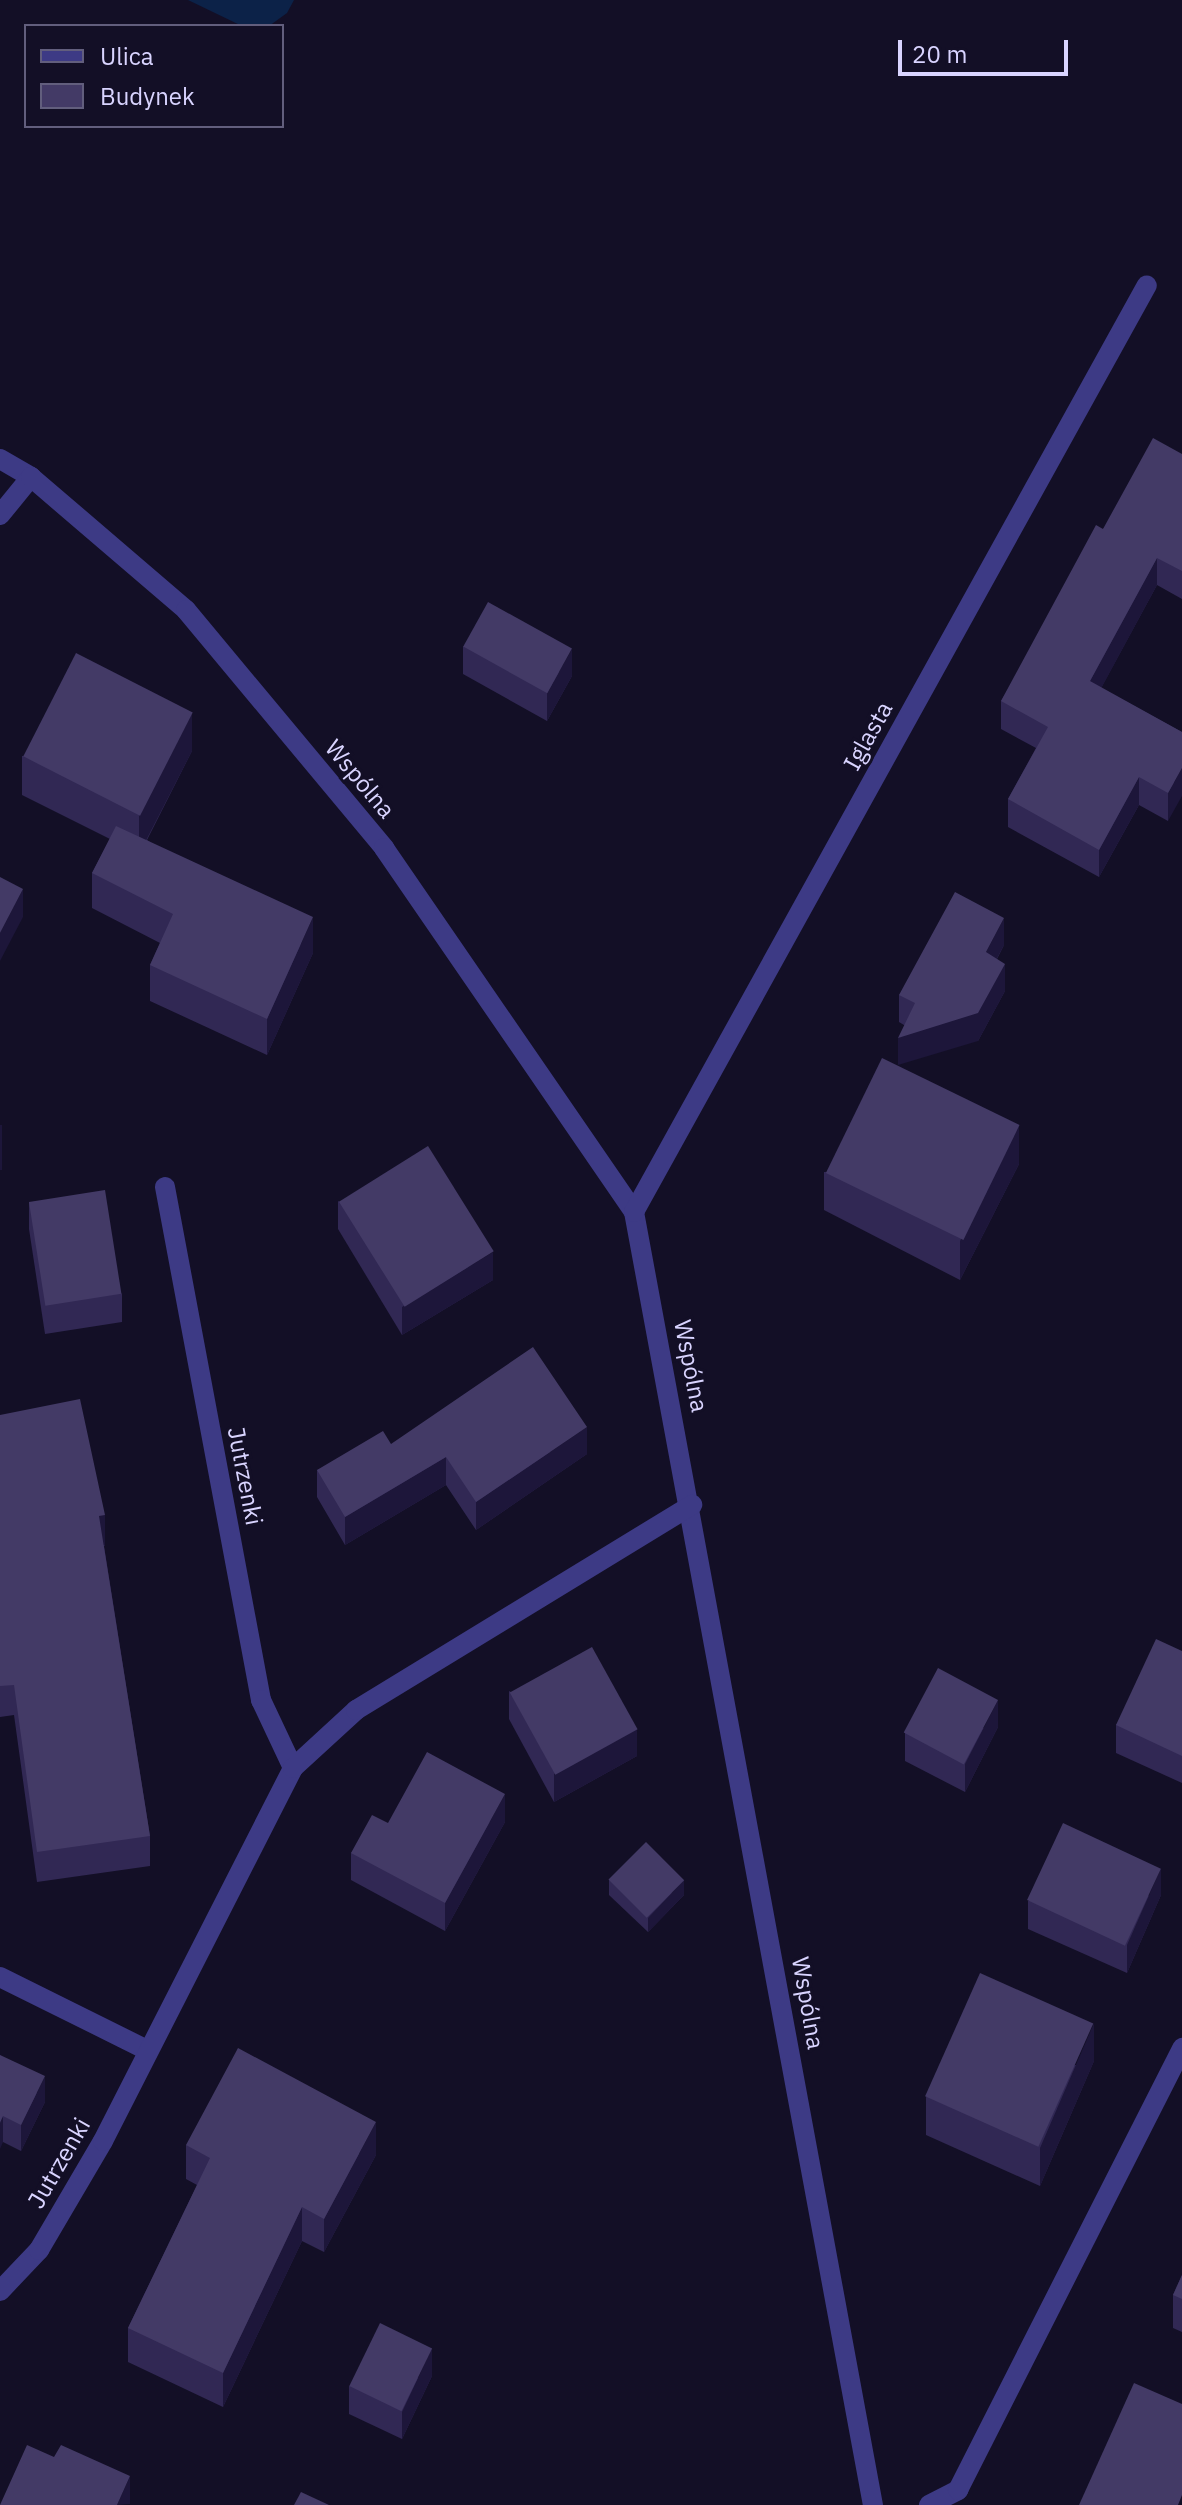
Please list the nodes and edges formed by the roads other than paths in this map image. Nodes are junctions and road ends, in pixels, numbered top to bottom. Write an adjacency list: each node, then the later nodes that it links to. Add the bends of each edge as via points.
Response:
1 (1147, 285): 6 (street, Iglasta)
2 (0, 459): 3 (street, Wspólna)
3 (31, 477): 4 (street); 6 (street, Wspólna, via 186,610 384,848)
4 (0, 515)
5 (165, 1187): 8 (street, Jutrzenki, via 261,1700)
6 (634, 1212): 7 (street, Wspólna)
7 (692, 1505): 8 (street, Jutrzenki, via 356,1710); 13 (street, Wspólna)
8 (293, 1768): 11 (street, Jutrzenki)
9 (0, 1977): 11 (street)
10 (1182, 2048): 14 (street, via 958,2490)
11 (147, 2050): 12 (street, Jutrzenki, via 103,2141 39,2250)
12 (0, 2291)
13 (873, 2505)
14 (929, 2505)

